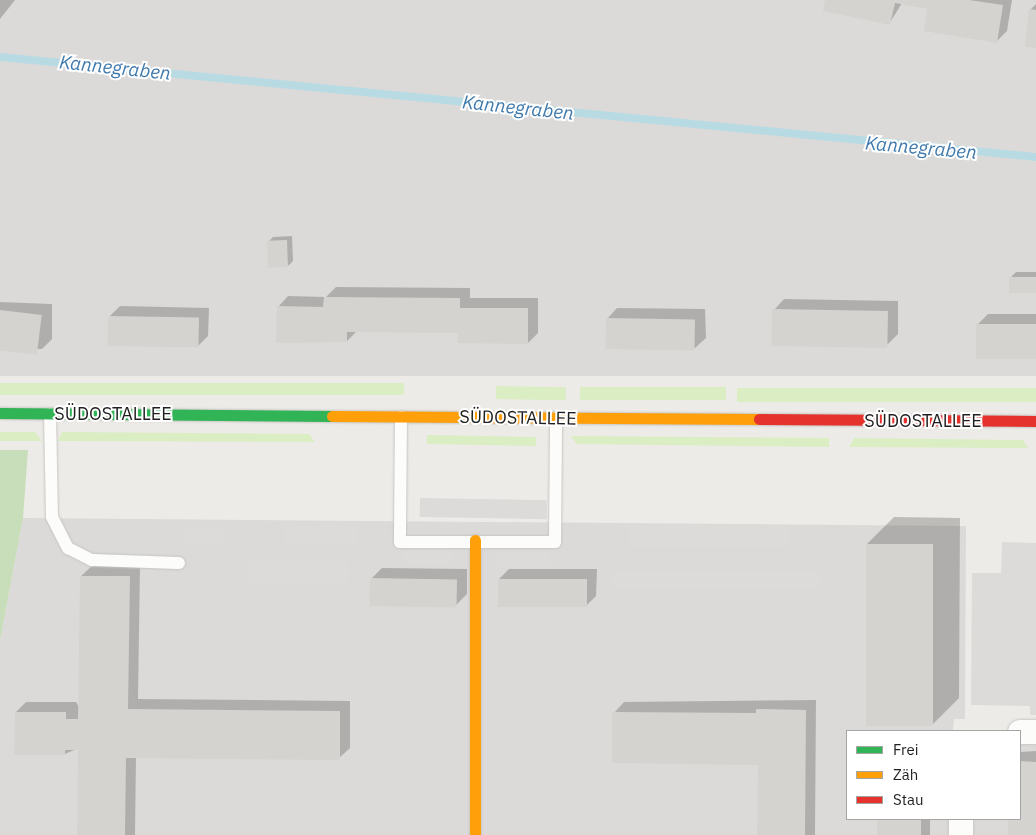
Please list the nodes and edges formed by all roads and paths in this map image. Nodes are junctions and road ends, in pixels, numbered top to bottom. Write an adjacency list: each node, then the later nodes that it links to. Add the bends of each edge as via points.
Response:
1 (0, 414): 2 (street, SÜDOSTALLEE)
2 (50, 414): 3 (street, SÜDOSTALLEE); 7 (lane, via 52,517 68,548 92,560)
3 (401, 417): 4 (street, SÜDOSTALLEE); 6 (lane, via 400,542)
4 (556, 418): 5 (street, SÜDOSTALLEE); 6 (lane, via 555,542)
5 (1036, 422)
6 (475, 540): 11 (street)
7 (180, 562)
8 (1021, 732): 9 (street)
9 (1036, 732)
10 (961, 820): 12 (street)
11 (475, 835)
12 (961, 835)

